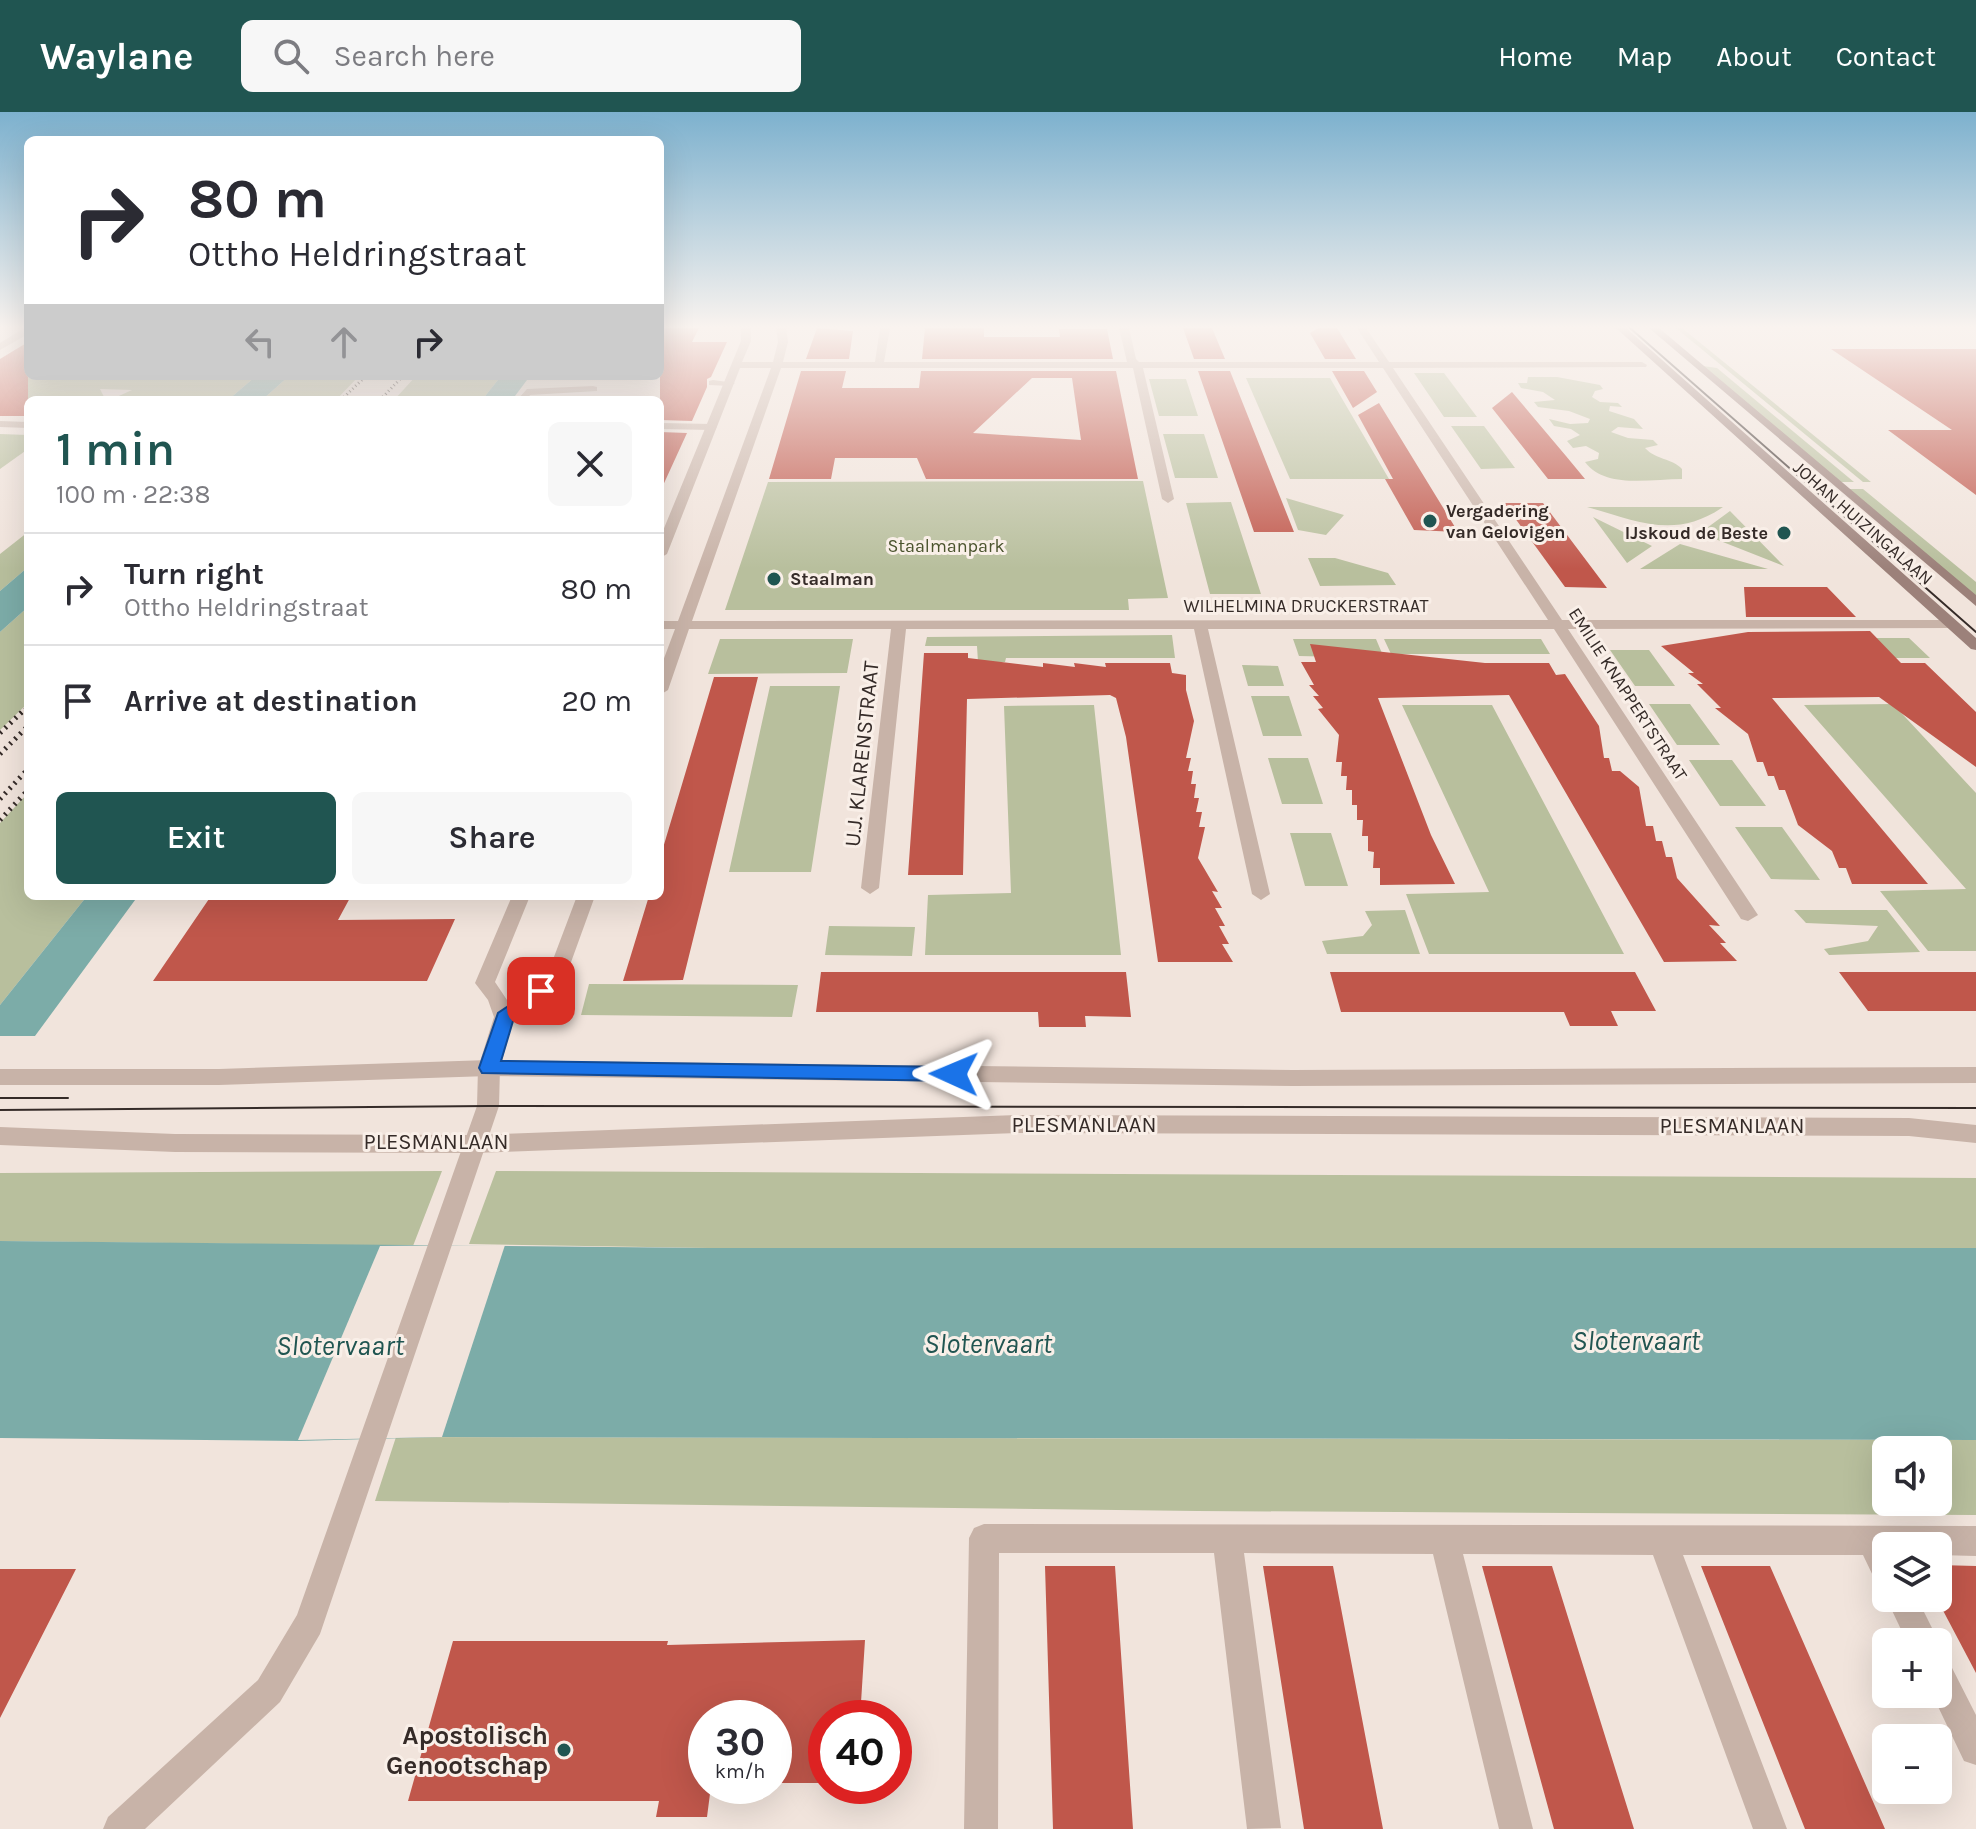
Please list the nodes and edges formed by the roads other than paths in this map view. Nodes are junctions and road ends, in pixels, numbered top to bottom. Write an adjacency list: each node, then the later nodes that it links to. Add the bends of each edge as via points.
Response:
1 (720, 408): 10 (street)
2 (761, 408): 18 (street)
3 (1148, 408): 11 (street)
4 (1413, 408): 15 (street, EMILIE KNAPPERTSTRAAT)
5 (1708, 408): 16 (main road, JOHAN HUIZINGALAAN)
6 (1747, 408): 13 (main road, JOHAN HUIZINGALAAN)
7 (0, 424): 8 (street)
8 (24, 425)
9 (664, 426): 10 (street)
10 (712, 427): 12 (street)
11 (1168, 499)
12 (664, 544)
13 (1976, 602)
14 (1200, 624): 15 (street, WILHELMINA DRUCKERSTRAAT); 19 (street, WILHELMINA DRUCKERSTRAAT); 23 (street)
15 (1559, 624): 16 (street, WILHELMINA DRUCKERSTRAAT); 26 (street, EMILIE KNAPPERTSTRAAT)
16 (1952, 624): 20 (main road, JOHAN HUIZINGALAAN)
17 (664, 625): 18 (street, WILHELMINA DRUCKERSTRAAT)
18 (683, 625): 19 (street, WILHELMINA DRUCKERSTRAAT); 21 (street)
19 (899, 625): 22 (street, U.J. KLARENSTRAAT)
20 (1976, 646)
21 (664, 679)
22 (870, 888)
23 (1261, 894)
24 (519, 900): 27 (street, via 485,983)
25 (585, 900): 27 (street, via 555,982)
26 (1748, 915)
27 (504, 1017): 28 (street)
28 (489, 1068): 29 (street, via 1293,1078); 30 (street, via 219,1077); 33 (street, via 488,1106)
29 (1976, 1075)
30 (0, 1077)
31 (1976, 1134): 33 (street, PLESMANLAAN, via 1909,1127 1017,1124)
32 (0, 1136): 33 (street, PLESMANLAAN, via 175,1143)
33 (473, 1144): 43 (street, via 309,1623 269,1691)
34 (1227, 1538): 36 (street); 42 (street); 44 (street, via 984,1538)
35 (1662, 1538): 36 (street); 37 (street); 46 (street)
36 (1444, 1539): 45 (street)
37 (1872, 1541)
38 (1952, 1541): 39 (street)
39 (1976, 1541)
40 (1952, 1701): 41 (street)
41 (1976, 1749)
42 (1264, 1828)
43 (120, 1829)
44 (981, 1829)
45 (1516, 1829)
46 (1770, 1829)

